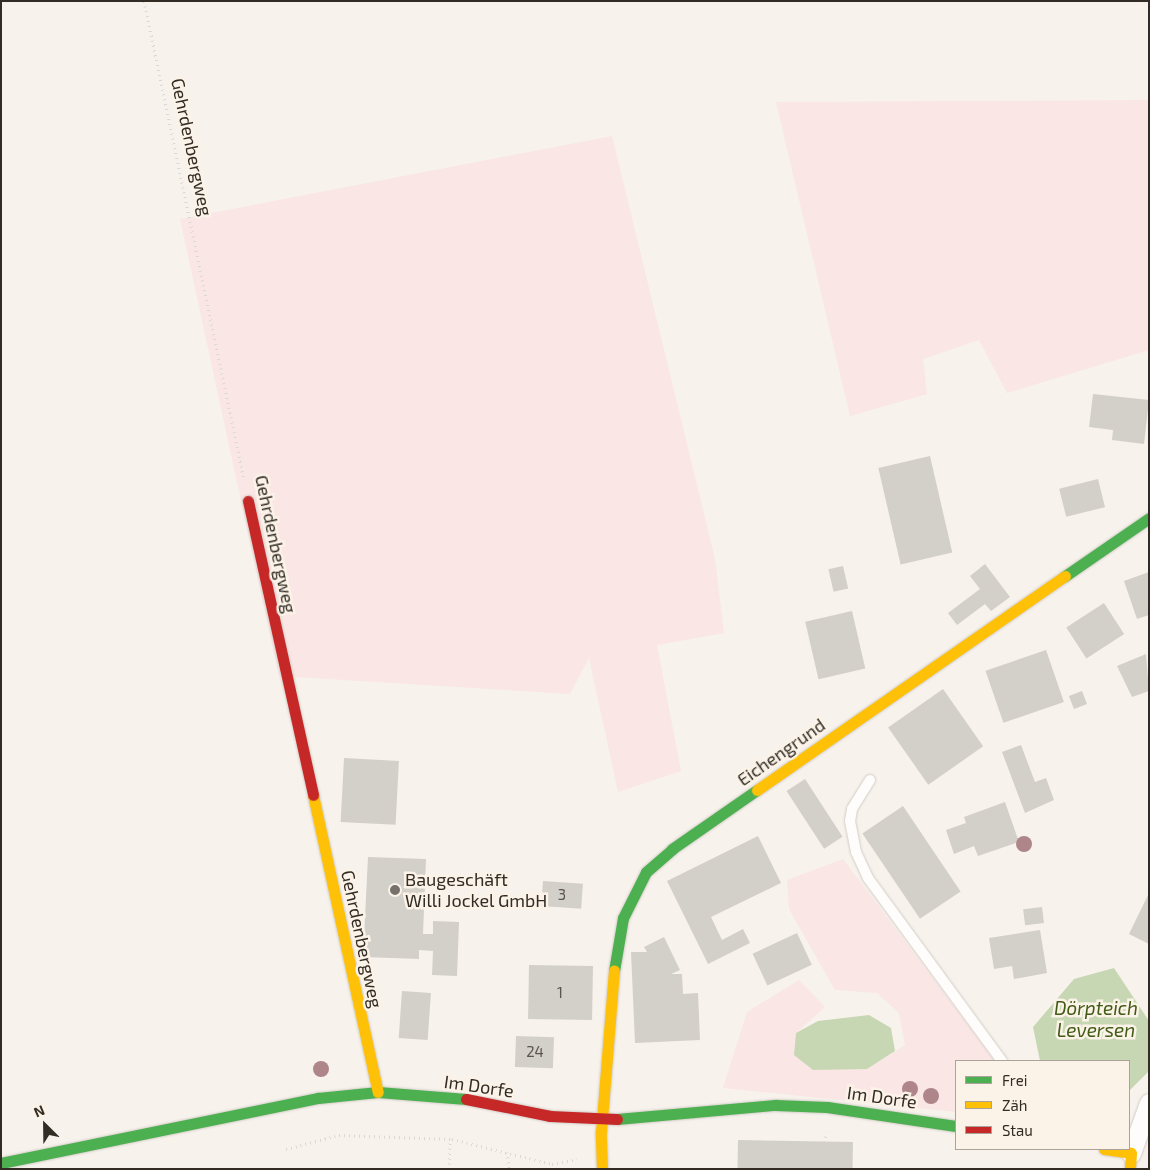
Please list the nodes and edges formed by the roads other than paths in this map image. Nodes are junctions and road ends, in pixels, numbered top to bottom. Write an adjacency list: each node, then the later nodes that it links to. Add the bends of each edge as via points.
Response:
1 (248, 501): 5 (street, Gehrdenbergweg)
2 (1149, 518): 7 (street, Eichengrund, via 672,849 646,872 623,918 615,957)
3 (870, 780): 4 (lane, via 852,809 850,821 856,852 868,878)
4 (1001, 1060)
5 (378, 1092): 7 (street, Im Dorfe, via 473,1100 550,1116); 11 (street, Im Dorfe, via 318,1098)
6 (1149, 1103): 10 (street)
7 (602, 1120): 8 (street, Im Dorfe, via 774,1105 827,1107); 12 (street, Eichengrund)
8 (955, 1126)
9 (1106, 1150): 10 (street)
10 (1131, 1161)
11 (1, 1163)
12 (602, 1169)

